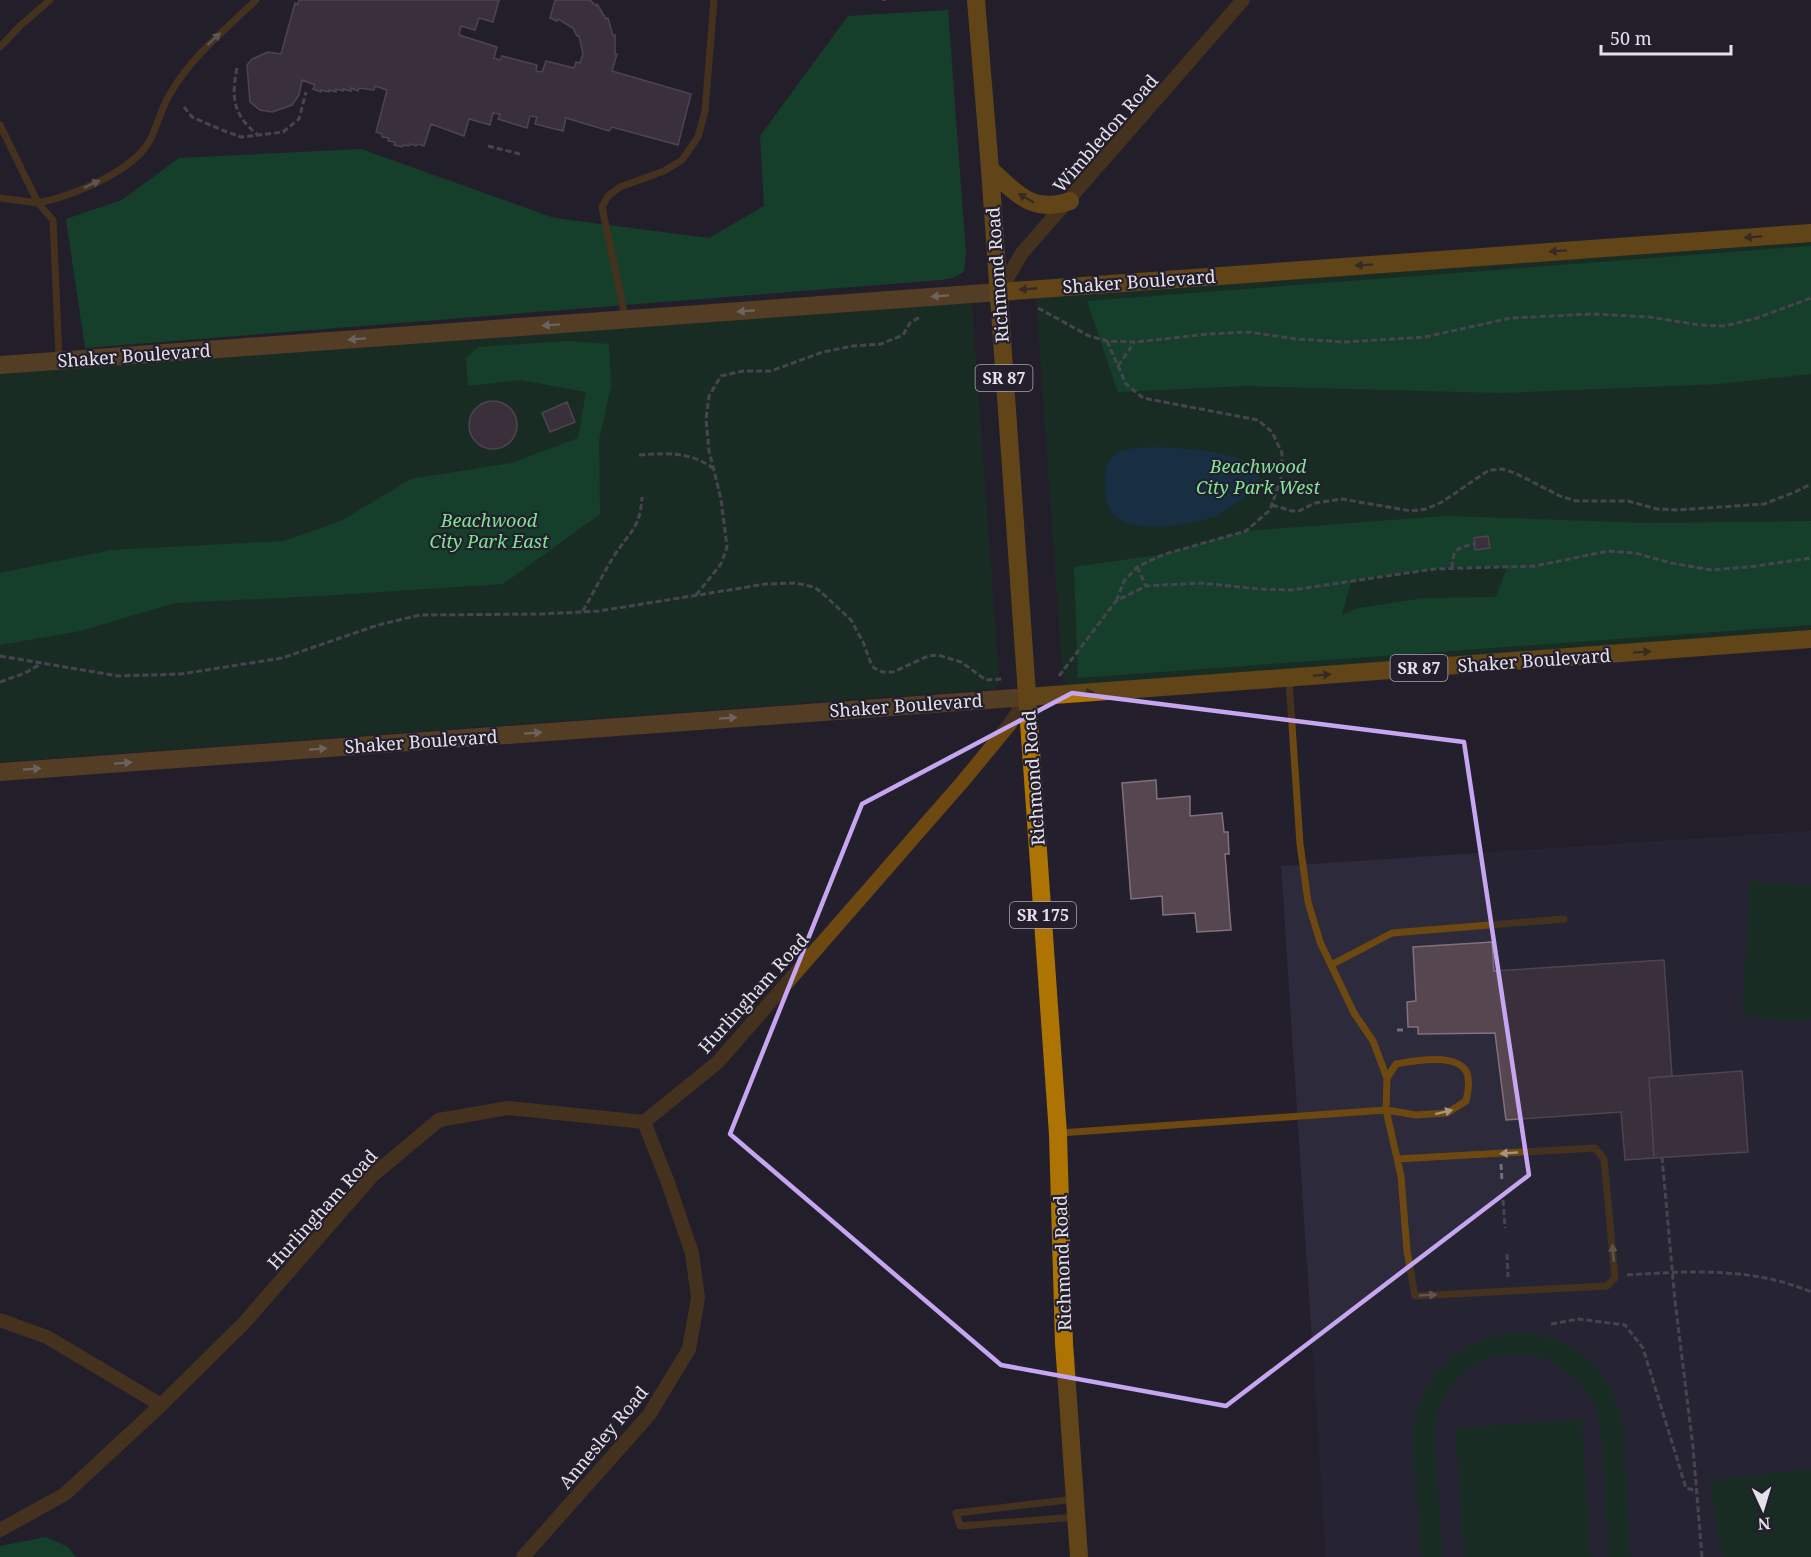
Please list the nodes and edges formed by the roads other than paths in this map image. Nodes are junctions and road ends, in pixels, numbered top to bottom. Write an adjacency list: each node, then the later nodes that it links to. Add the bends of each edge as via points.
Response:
1 (50, 0): 6 (lane)
2 (256, 0): 11 (lane, one-way to 2, via 60,199 124,169 149,142 169,94 200,52)
3 (714, 0): 14 (lane, via 705,111 698,137 682,160 620,187 602,207)
4 (976, 0): 8 (main road, Richmond Road / SR 87)
5 (1243, 0): 10 (street, Wimbledon Road)
6 (0, 47)
7 (0, 125): 11 (lane)
8 (990, 169): 10 (main road, one-way to 8, via 1053,206 1030,202); 13 (main road, Richmond Road / SR 87)
9 (0, 198): 11 (lane)
10 (1070, 201): 13 (street, Wimbledon Road, via 1022,254)
11 (38, 203): 15 (lane, via 53,220)
12 (1811, 233): 13 (main road, Shaker Boulevard, one-way to 13)
13 (999, 292): 14 (main road, Shaker Boulevard, one-way to 14); 19 (main road, Richmond Road / SR 87)
14 (626, 320): 15 (main road, Shaker Boulevard, one-way to 15)
15 (59, 361): 16 (main road, Shaker Boulevard)
16 (0, 365)
17 (1811, 639): 18 (main road, Shaker Boulevard / SR 87, one-way to 17)
18 (1289, 678): 19 (main road, Shaker Boulevard / SR 87, one-way to 18); 22 (lane, via 1300,844 1308,902)
19 (1027, 697): 20 (main road, Shaker Boulevard, one-way to 19); 25 (street, Hurlingham Road, via 964,780 717,1062); 26 (main road, Richmond Road / SR 175)
20 (0, 772)
21 (1564, 919): 22 (lane, via 1392,933)
22 (1331, 965): 23 (lane, via 1354,1013 1373,1041)
23 (1387, 1078): 24 (lane); 24 (lane, one-way to 23, via 1416,1115 1447,1113 1466,1101 1469,1087 1467,1072 1457,1064 1438,1059 1396,1064)
24 (1386, 1110): 26 (lane); 27 (lane)
25 (644, 1122): 29 (street, Hurlingham Road, via 508,1108 439,1120 373,1175 244,1323); 32 (street, Annesley Road, via 692,1253 698,1298 689,1349 649,1415)
26 (1058, 1134): 30 (main road, Richmond Road / SR 175, via 1064,1342)
27 (1397, 1159): 27 (lane, one-way to 27, via 1415,1296 1607,1286 1615,1278 1604,1160 1595,1148)
28 (0, 1320): 29 (street, via 47,1336)
29 (161, 1405): 31 (street, Hurlingham Road, via 65,1494)
30 (1075, 1508): 30 (lane, via 956,1513 960,1526); 33 (main road, Richmond Road / SR 175)
31 (0, 1530)
32 (523, 1557)
33 (1078, 1557)

